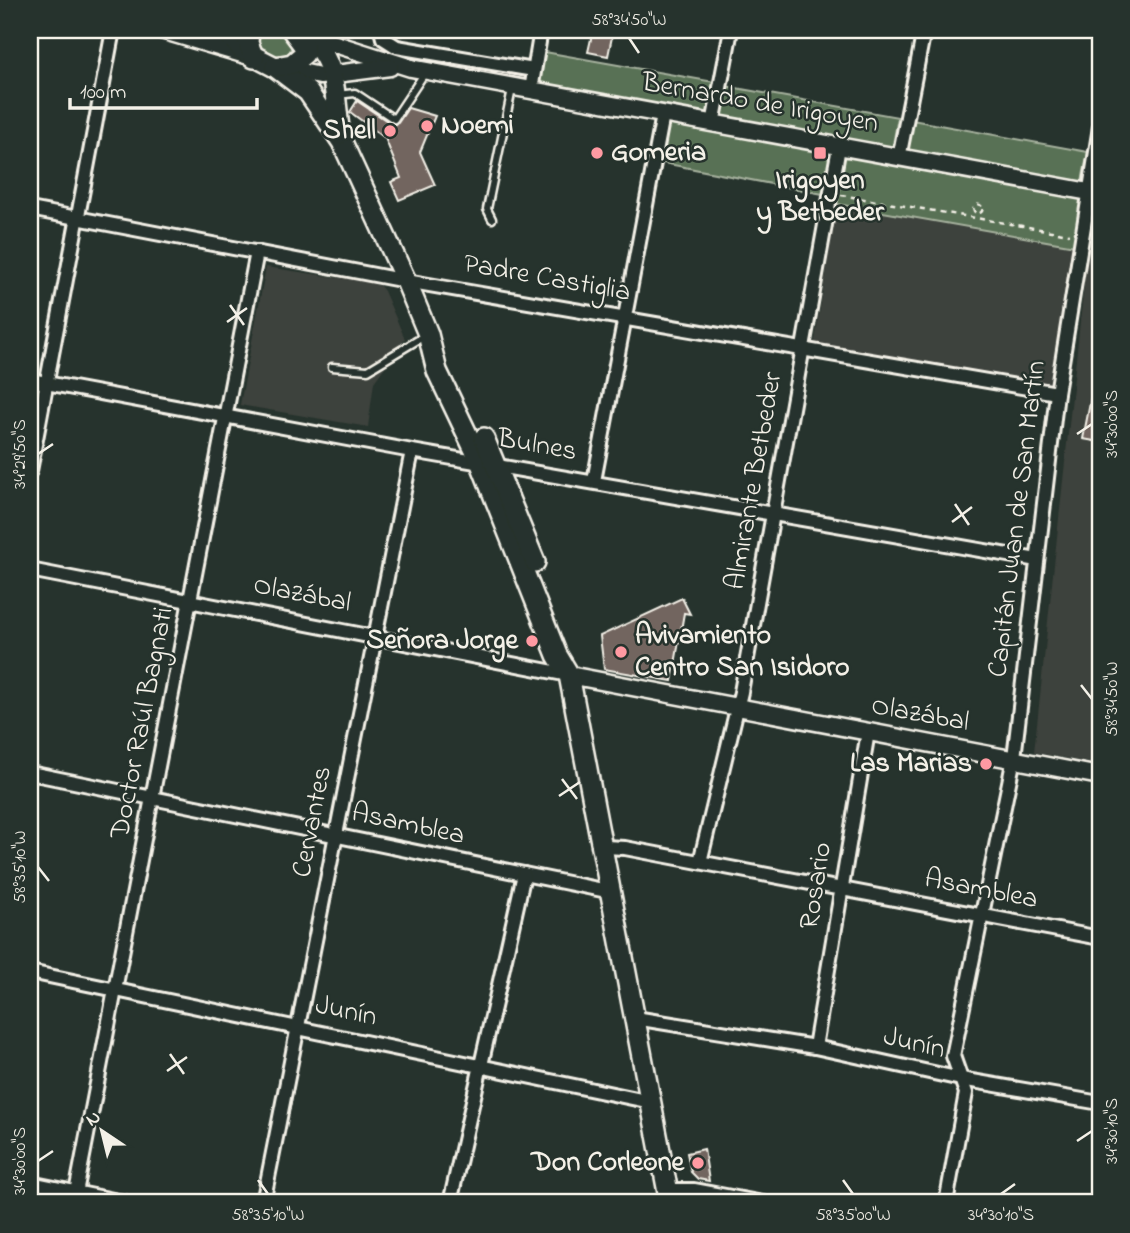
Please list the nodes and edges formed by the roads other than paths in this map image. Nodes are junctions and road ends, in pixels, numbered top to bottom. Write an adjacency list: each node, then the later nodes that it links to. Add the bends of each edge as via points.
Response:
1 (113, 30): 25 (street)
2 (161, 30): 10 (street, Bernardo de Irigoyen)
3 (225, 30): 10 (main road)
4 (249, 30): 10 (main road)
5 (381, 30): 13 (street, via 383,38 397,47)
6 (541, 30): 13 (street)
7 (732, 30): 18 (street)
8 (924, 30): 22 (street)
9 (298, 32): 11 (main road, via 304,54 292,64); 12 (street, Bernardo de Irigoyen); 14 (main road, via 328,59)
10 (254, 58): 11 (main road, Bernardo de Irigoyen)
11 (275, 67): 14 (street, Bernardo de Irigoyen); 20 (main road, via 308,92)
12 (418, 69): 14 (street, Bernardo de Irigoyen, via 372,67); 14 (lane, via 394,119); 15 (street, Bernardo de Irigoyen)
13 (534, 70): 16 (street)
14 (335, 85): 20 (main road)
15 (513, 87): 16 (street, Bernardo de Irigoyen); 26 (lane, via 487,209)
16 (531, 90): 17 (street, Bernardo de Irigoyen)
17 (663, 115): 18 (street, Bernardo de Irigoyen); 29 (street)
18 (713, 124): 21 (street, Bernardo de Irigoyen)
19 (1100, 127): 23 (street, Capitán Juan de San Martín)
20 (342, 142): 28 (main road)
21 (839, 147): 22 (street, Bernardo de Irigoyen); 31 (street, Almirante Betbeder)
22 (899, 158): 23 (street, Bernardo de Irigoyen)
23 (1094, 193): 35 (street, Capitán Juan de San Martín, via 1081,236)
24 (30, 209): 25 (street, Padre Castiglia)
25 (76, 217): 27 (street, Padre Castiglia); 34 (street)
26 (492, 219)
27 (257, 252): 28 (street, Padre Castiglia); 36 (street, Doctor Raúl Bagnati)
28 (406, 281): 29 (street, Padre Castiglia); 30 (main road)
29 (625, 317): 31 (street, Padre Castiglia); 40 (street)
30 (428, 334): 32 (lane, via 368,370); 38 (main road, via 437,371)
31 (803, 350): 35 (street, Padre Castiglia); 41 (street, Almirante Betbeder)
32 (332, 367)
33 (30, 380): 34 (street, Bulnes)
34 (45, 382): 36 (street, Bulnes); 39 (street)
35 (1057, 393): 42 (street, Capitán Juan de San Martín)
36 (226, 417): 37 (street, Bulnes); 44 (street, Doctor Raúl Bagnati)
37 (412, 451): 38 (street, Bulnes); 45 (street, Cervantes)
38 (489, 463): 40 (street, Bulnes); 46 (main road)
39 (30, 471)
40 (594, 481): 41 (street, Bulnes)
41 (774, 512): 42 (street, Bulnes); 47 (street, Almirante Betbeder)
42 (1037, 560): 49 (street, Capitán Juan de San Martín)
43 (30, 570): 44 (street, Olazábal)
44 (192, 600): 45 (street, Olazábal); 52 (street, Doctor Raúl Bagnati)
45 (375, 636): 46 (street, Olazábal); 53 (street, Cervantes)
46 (569, 675): 47 (street, Olazábal); 54 (main road)
47 (737, 707): 48 (street, Olazábal); 55 (street, Almirante Betbeder)
48 (868, 732): 49 (street, Olazábal); 57 (street, Rosario)
49 (1014, 758): 51 (street, Olazábal); 59 (street, Capitán Juan de San Martín)
50 (30, 773): 52 (street, Asamblea)
51 (1100, 775)
52 (152, 797): 53 (street, Asamblea); 62 (street, Doctor Raúl Bagnati)
53 (336, 836): 56 (street, Asamblea); 64 (street, Cervantes)
54 (604, 846): 55 (street, Asamblea); 58 (main road)
55 (700, 862): 57 (street, Asamblea)
56 (524, 874): 58 (street, Asamblea); 66 (street)
57 (842, 888): 59 (street, Asamblea); 65 (street, Rosario)
58 (611, 892): 63 (main road)
59 (982, 915): 60 (street, Asamblea); 67 (street, Capitán Juan de San Martín, via 953,1056)
60 (1100, 938)
61 (30, 972): 62 (street, Junín)
62 (115, 990): 64 (street, Junín); 73 (street, Doctor Raúl Bagnati)
63 (635, 1018): 65 (street, Junín); 68 (main road)
64 (298, 1027): 66 (street, Junín); 75 (street, Cervantes)
65 (815, 1047): 67 (street, Junín)
66 (480, 1065): 68 (street, Junín); 76 (street)
67 (961, 1079): 69 (street, Junín); 78 (street, Capitán Juan de San Martín, via 965,1093)
68 (651, 1102): 72 (main road)
69 (1100, 1104)
70 (30, 1182): 73 (street)
71 (1100, 1194): 79 (street)
72 (669, 1196): 77 (street, via 694,1190)
73 (75, 1198): 74 (street)
74 (128, 1203)
75 (263, 1203)
76 (450, 1203)
77 (763, 1203)
78 (946, 1203)
79 (1098, 1203)

